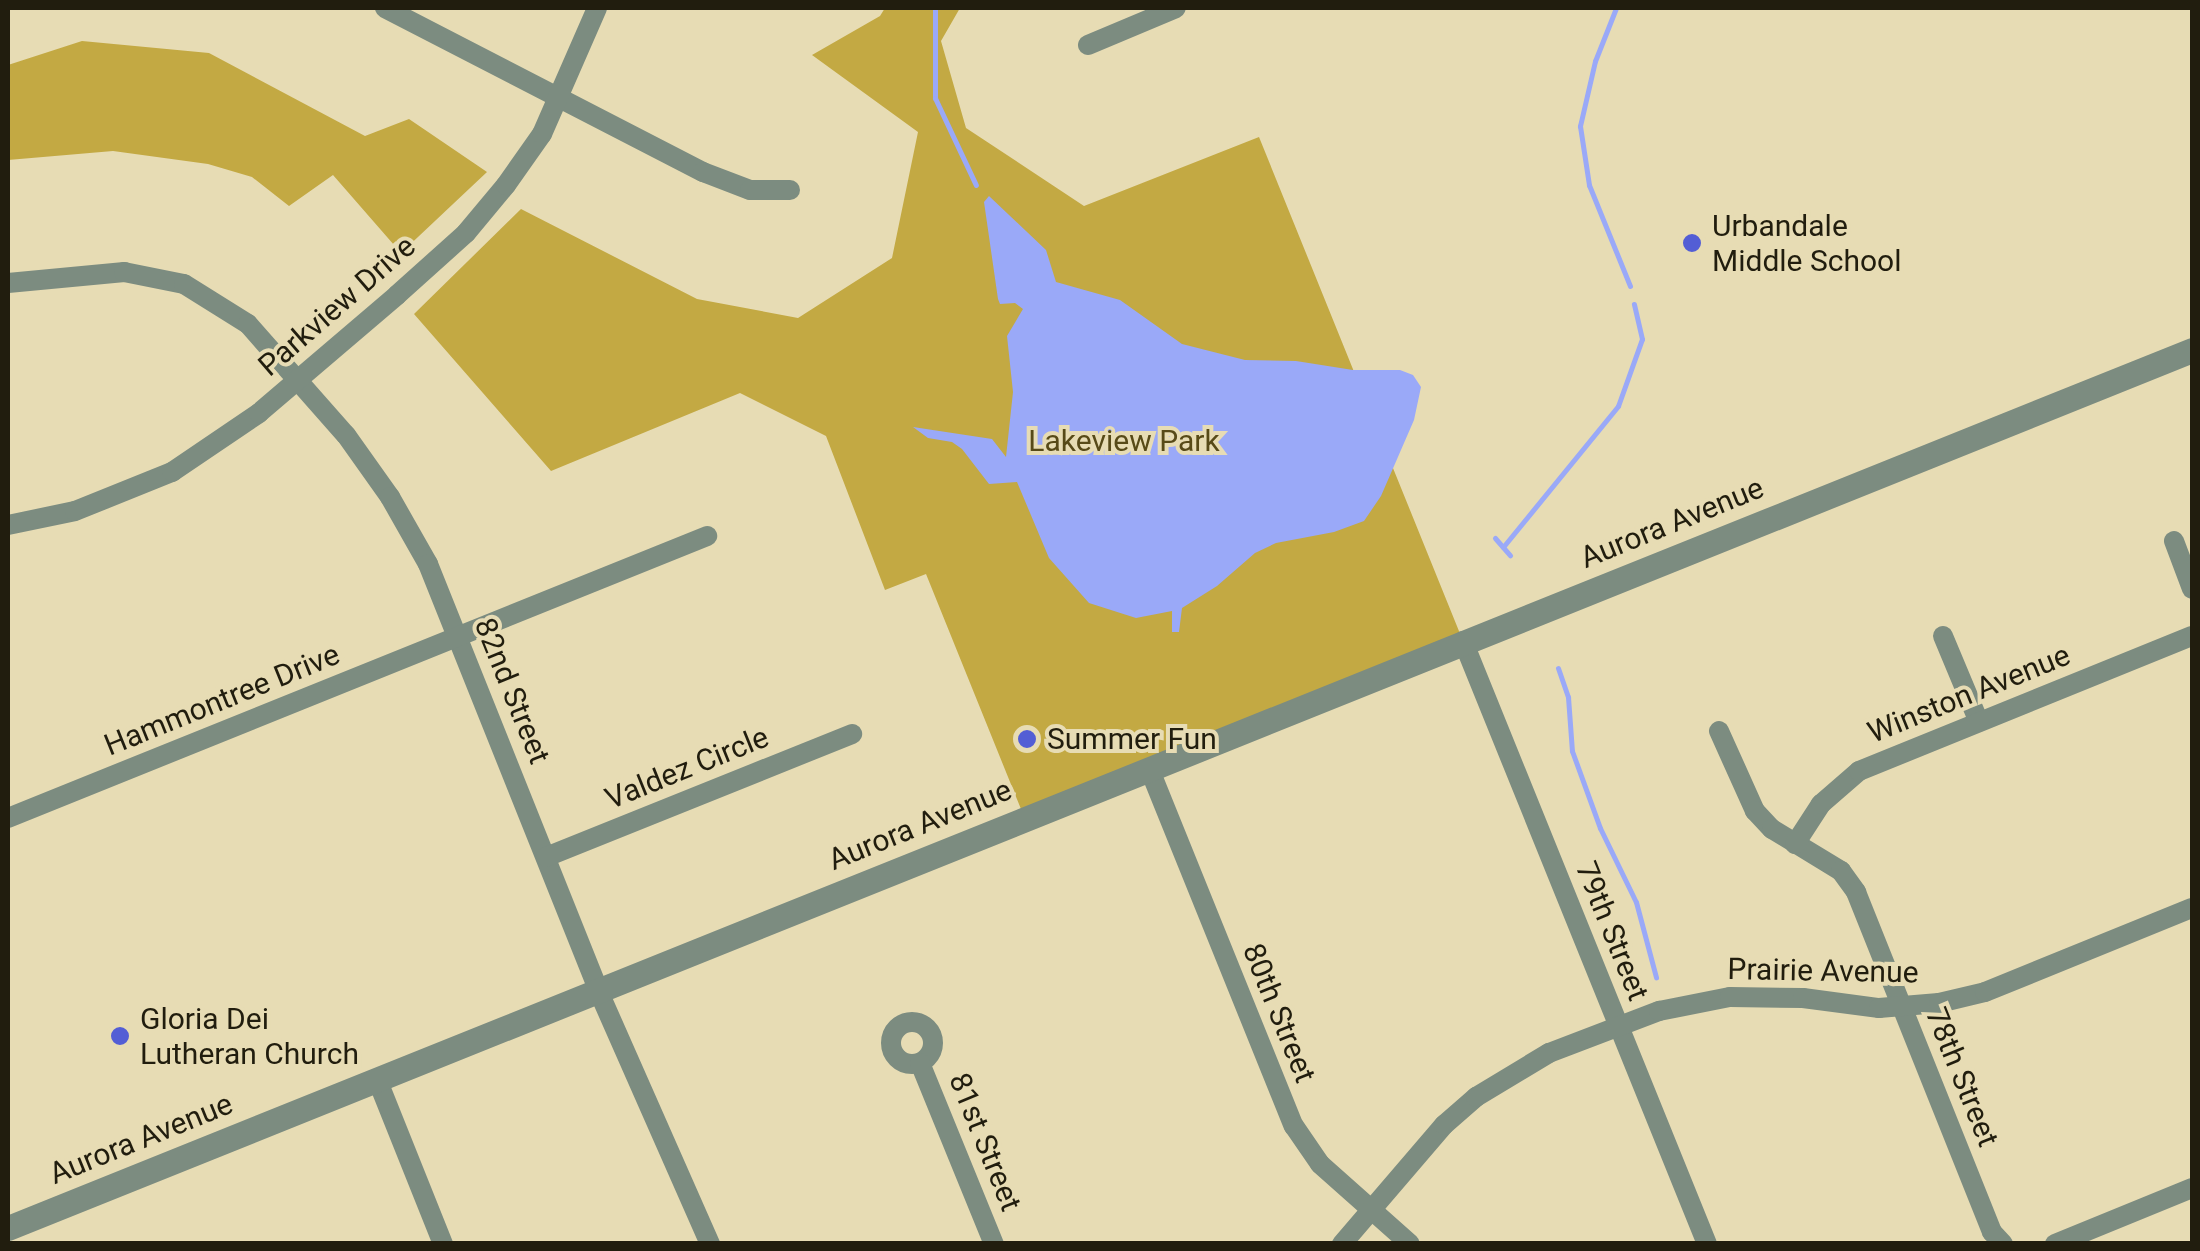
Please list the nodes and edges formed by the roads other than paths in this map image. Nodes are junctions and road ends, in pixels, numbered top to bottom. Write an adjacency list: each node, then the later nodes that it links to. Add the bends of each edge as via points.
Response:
1 (385, 8): 5 (street)
2 (596, 8): 5 (street, Parkview Drive)
3 (1176, 8): 4 (street)
4 (1088, 45)
5 (559, 98): 6 (street, via 703,172 750,190); 9 (street, Parkview Drive, via 542,134 466,233)
6 (790, 190)
7 (8, 283): 9 (street, 82nd Street, via 124,272 184,284 248,324)
8 (2192, 350): 17 (street, Aurora Avenue)
9 (297, 380): 10 (street, Parkview Drive, via 172,472 74,511); 14 (street, 82nd Street, via 390,496)
10 (8, 525)
11 (708, 536): 14 (street, Hammontree Drive)
12 (2174, 541): 13 (street)
13 (2192, 589)
14 (458, 636): 22 (street, Hammontree Drive); 24 (street, 82nd Street)
15 (1943, 636): 18 (street)
16 (2192, 636): 18 (street, Winston Avenue)
17 (1462, 641): 21 (street, Aurora Avenue); 28 (street, 79th Street)
18 (1980, 722): 23 (street, Winston Avenue, via 1843,781)
19 (1718, 731): 23 (street, 78th Street, via 1755,810)
20 (852, 734): 24 (street, Valdez Circle)
21 (1149, 768): 26 (street, Aurora Avenue); 32 (street, 80th Street, via 1294,1126 1320,1164)
22 (8, 818)
23 (1795, 844): 27 (street, 78th Street, via 1841,871 1856,892)
24 (546, 857): 26 (street, 82nd Street)
25 (2192, 908): 27 (street, Prairie Avenue, via 1985,992)
26 (598, 990): 30 (street, Aurora Avenue); 35 (street, 82nd Street)
27 (1901, 1007): 28 (street, Prairie Avenue, via 1730,997); 40 (street, 78th Street, via 1992,1232)
28 (1619, 1026): 32 (street, Prairie Avenue, via 1549,1053 1476,1097); 39 (street, 79th Street)
29 (920, 1063): 36 (street, 81st Street)
30 (377, 1079): 33 (street, Aurora Avenue); 34 (street)
31 (2192, 1188): 41 (street)
32 (1372, 1208): 37 (street, Prairie Avenue); 38 (street, 80th Street)
33 (8, 1228)
34 (443, 1244)
35 (710, 1244)
36 (994, 1244)
37 (1342, 1244)
38 (1410, 1244)
39 (1706, 1244)
40 (2003, 1244)
41 (2055, 1244)

